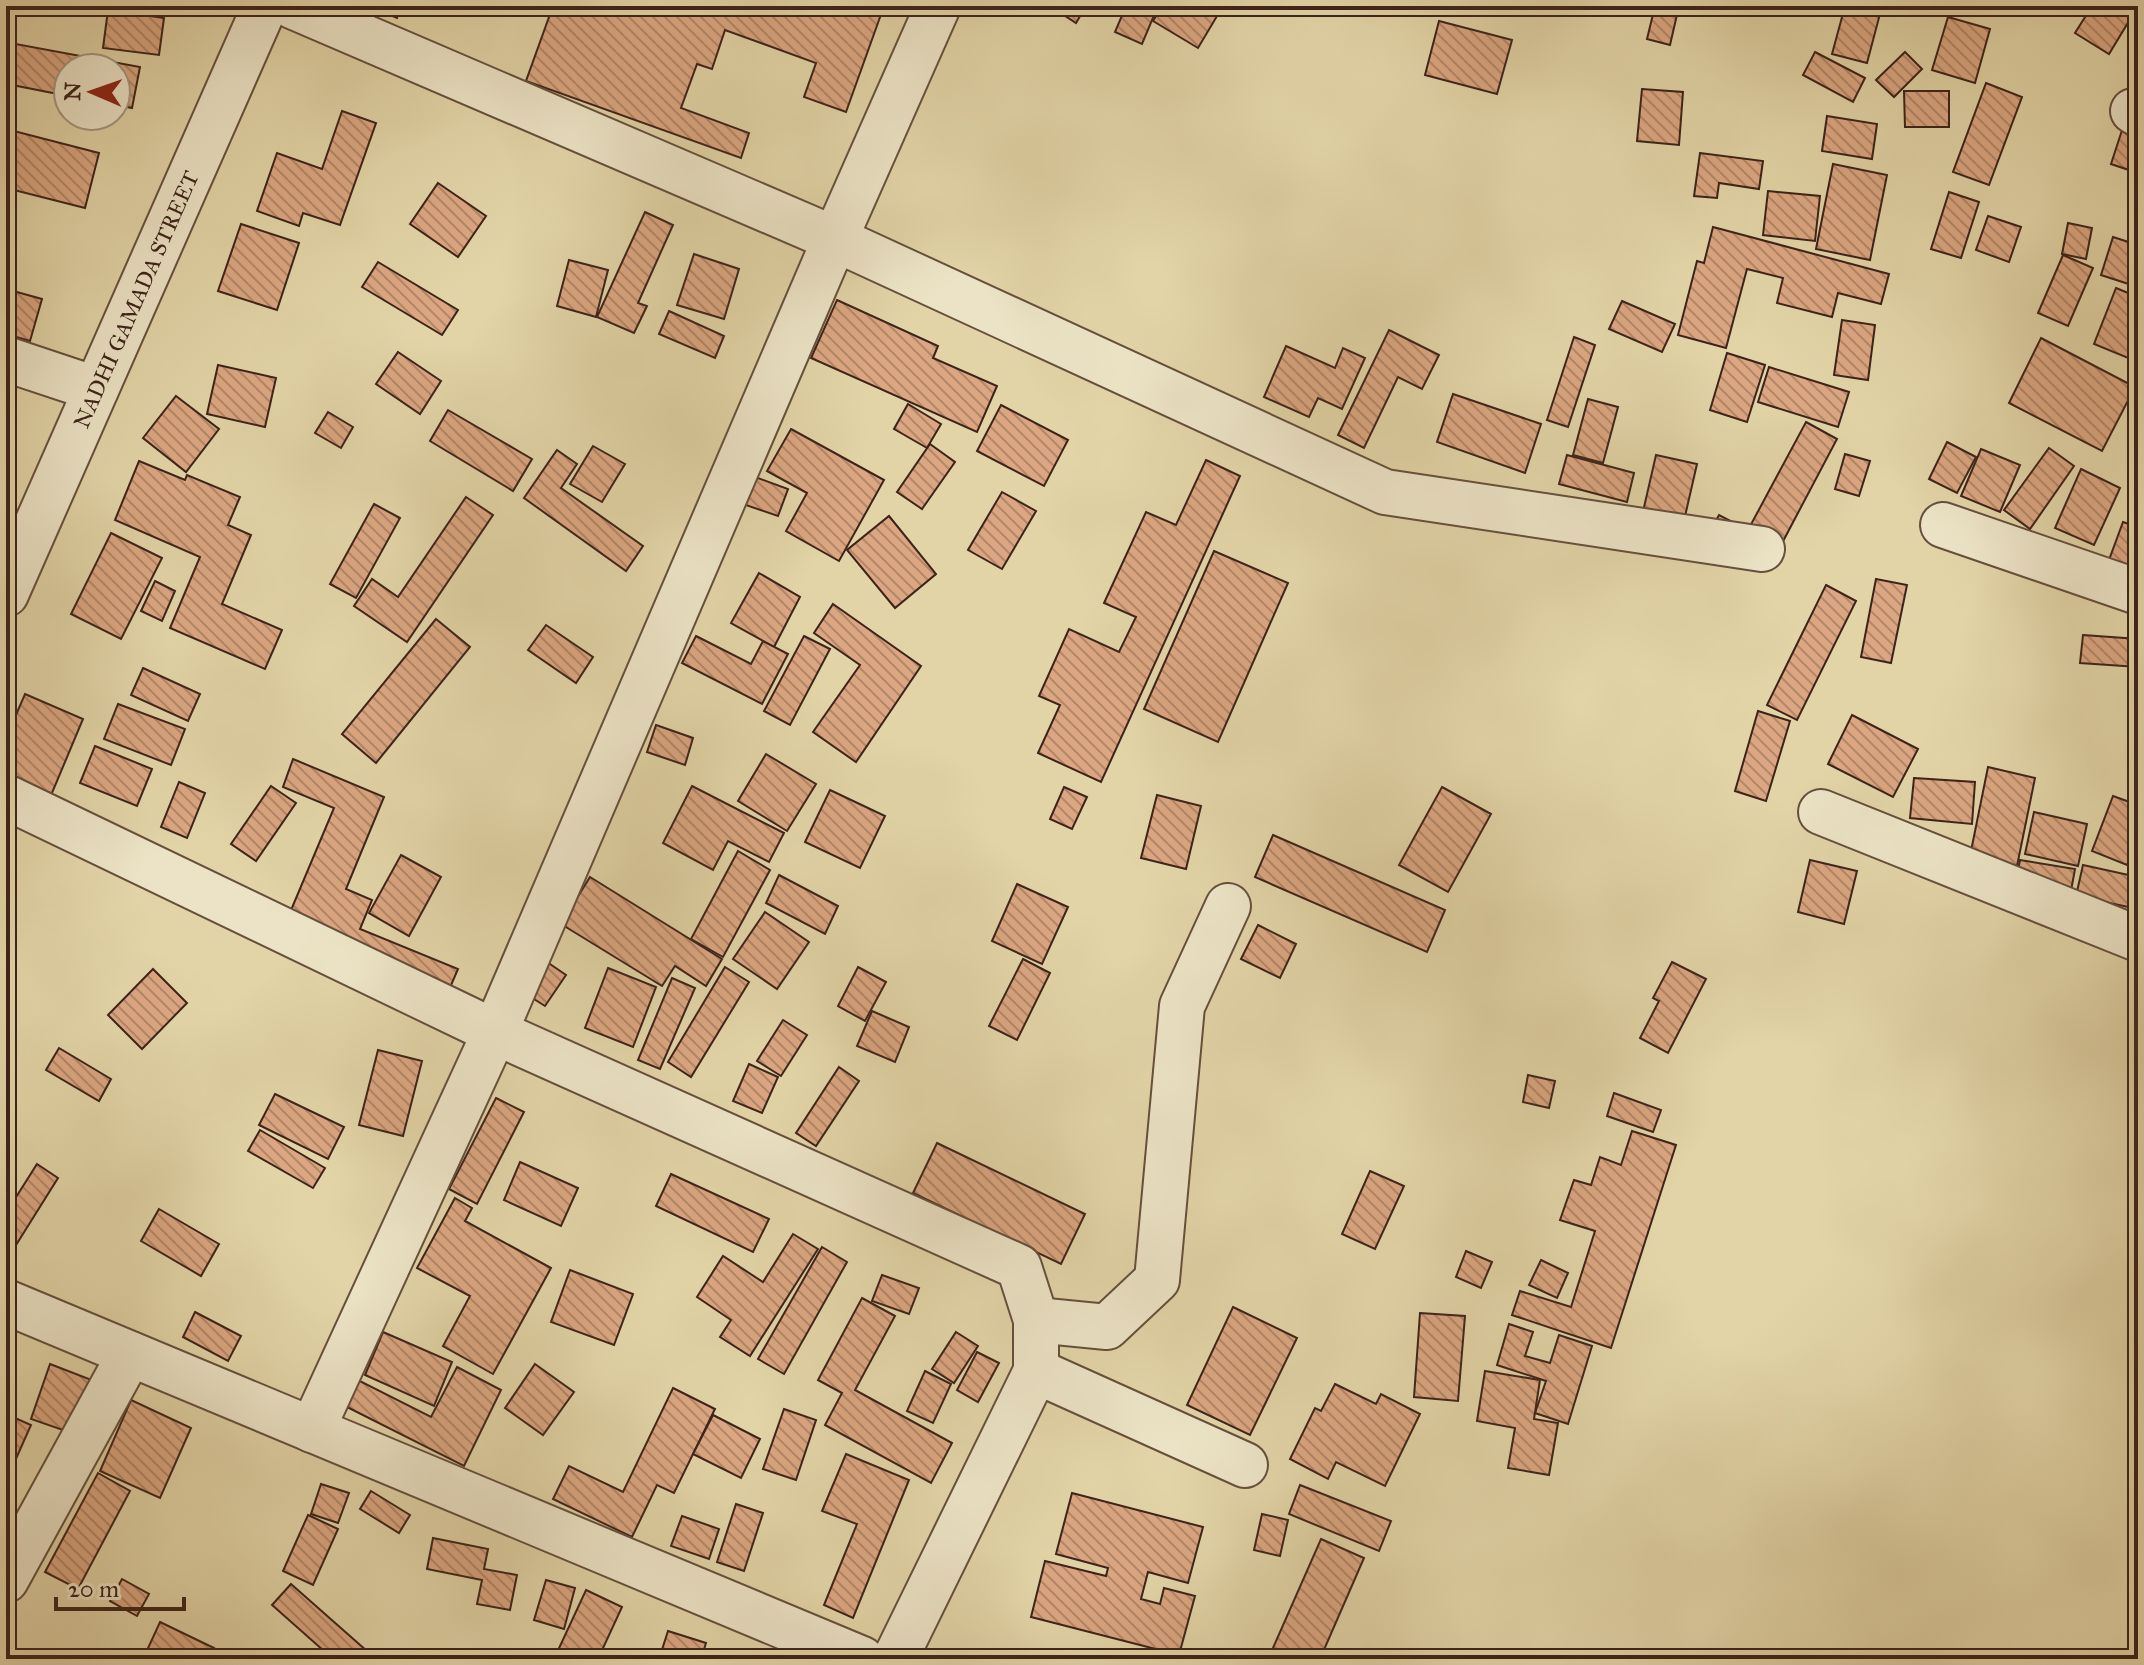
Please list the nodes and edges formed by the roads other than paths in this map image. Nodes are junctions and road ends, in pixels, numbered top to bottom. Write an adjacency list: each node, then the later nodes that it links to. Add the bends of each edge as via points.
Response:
1 (265, 6): 6 (street, NADHI GAMADA STREET)
2 (292, 6): 4 (street)
3 (938, 6): 4 (street)
4 (835, 239): 8 (street, via 1385,492); 15 (street)
5 (6, 359): 6 (street)
6 (96, 389): 10 (street, NADHI GAMADA STREET)
7 (1943, 525): 9 (street)
8 (1762, 549)
9 (2138, 592)
10 (6, 594)
11 (6, 797): 15 (street)
12 (1821, 812): 14 (street)
13 (1228, 906): 17 (street, via 1182,1006 1157,1280 1107,1327)
14 (2138, 939)
15 (495, 1032): 17 (street, via 1019,1267); 20 (street)
16 (6, 1302): 18 (street)
17 (1036, 1320): 19 (street)
18 (130, 1354): 20 (street); 22 (street)
19 (1036, 1371): 21 (street); 24 (street)
20 (312, 1430): 23 (street)
21 (1245, 1465)
22 (6, 1580)
23 (862, 1659)
24 (895, 1659)

